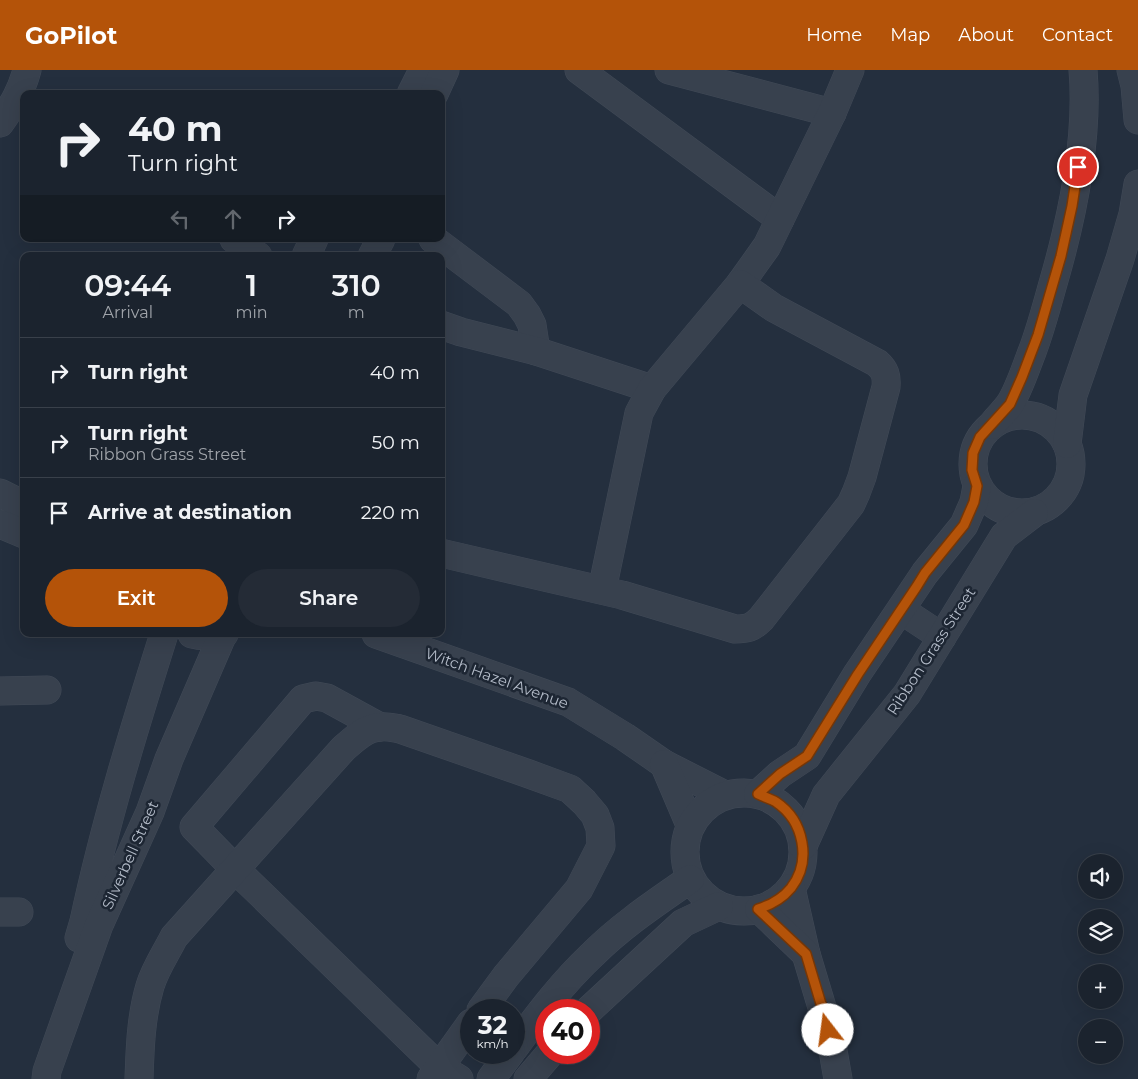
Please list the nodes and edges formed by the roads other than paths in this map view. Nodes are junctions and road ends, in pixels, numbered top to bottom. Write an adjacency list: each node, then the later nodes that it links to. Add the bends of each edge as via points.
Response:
1 (422, 70): 8 (street)
2 (445, 70): 9 (street)
3 (579, 70): 15 (street)
4 (668, 70): 11 (street)
5 (850, 70): 11 (street)
6 (1083, 70): 23 (street, via 1085,95 1081,148 1061,256 1022,377 1010,404)
7 (1131, 70): 12 (street)
8 (413, 90)
9 (436, 90)
10 (20, 95): 13 (street)
11 (832, 112): 15 (street)
12 (1138, 120)
13 (0, 123)
14 (1138, 184): 24 (street, Ribbon Grass Street, via 1120,259 1074,395)
15 (780, 219): 19 (street, via 768,246)
16 (238, 242): 18 (street)
17 (437, 242): 21 (street, via 519,304 532,326)
18 (252, 252)
19 (740, 284): 22 (street); 32 (street, via 774,308 884,369 886,387 856,493 761,619 746,629 735,629)
20 (445, 326): 21 (street)
21 (536, 351): 22 (street)
22 (652, 389): 32 (street, via 639,414)
23 (992, 424): 24 (street, Ribbon Grass Street, via 1008,417 1025,415 1042,419 1057,429); 25 (street, via 980,437 973,453 972,470)
24 (1067, 444): 28 (street, Ribbon Grass Street, via 1072,460 1070,478 1050,506)
25 (977, 486): 28 (street, via 987,500 1001,509 1017,514); 33 (street, via 964,525 925,573)
26 (0, 493): 27 (street)
27 (20, 503)
28 (1034, 513): 37 (street, Ribbon Grass Street, via 1004,536)
29 (0, 524): 30 (street)
30 (20, 532)
31 (445, 554): 32 (street)
32 (602, 590)
33 (901, 610): 37 (street); 42 (street, via 807,756)
34 (163, 637): 61 (street, Silverbell Street, via 109,816 84,921 40,1055)
35 (222, 637): 62 (street, Silverbell Street, via 150,812 99,924)
36 (384, 637): 41 (street, Witch Hazel Avenue, via 568,702)
37 (942, 638): 45 (street, Ribbon Grass Street, via 907,694 826,795)
38 (47, 690): 39 (street)
39 (0, 691)
40 (380, 726): 46 (street, via 356,737 343,749); 46 (street, via 327,698 303,699 194,827); 54 (street, via 400,729 570,789 595,815 601,846 579,889)
41 (664, 764): 43 (street, Witch Hazel Avenue); 44 (street)
42 (758, 794): 43 (street); 45 (street, via 775,801 789,813)
43 (725, 795): 44 (street, via 699,812)
44 (690, 825): 47 (street, via 684,843 684,862)
45 (803, 846): 48 (street, via 798,875)
46 (236, 870): 60 (street); 63 (street, via 174,937 160,962 150,986 141,1028)
47 (690, 879): 49 (street, via 702,895); 52 (street, via 640,914)
48 (791, 888): 50 (street, via 771,905); 51 (street)
49 (719, 906): 50 (street, via 745,911); 53 (street, via 683,923)
50 (758, 909): 51 (street)
51 (806, 954): 66 (street, via 832,1045)
52 (590, 957): 53 (street); 56 (street, via 558,991)
53 (616, 984): 55 (street)
54 (488, 999)
55 (600, 999)
56 (529, 1041)
57 (460, 1043): 60 (street)
58 (502, 1064): 64 (street)
59 (540, 1064): 65 (street)
60 (443, 1075)
61 (26, 1079)
62 (46, 1079)
63 (139, 1079)
64 (491, 1079)
65 (528, 1079)
66 (838, 1079)

